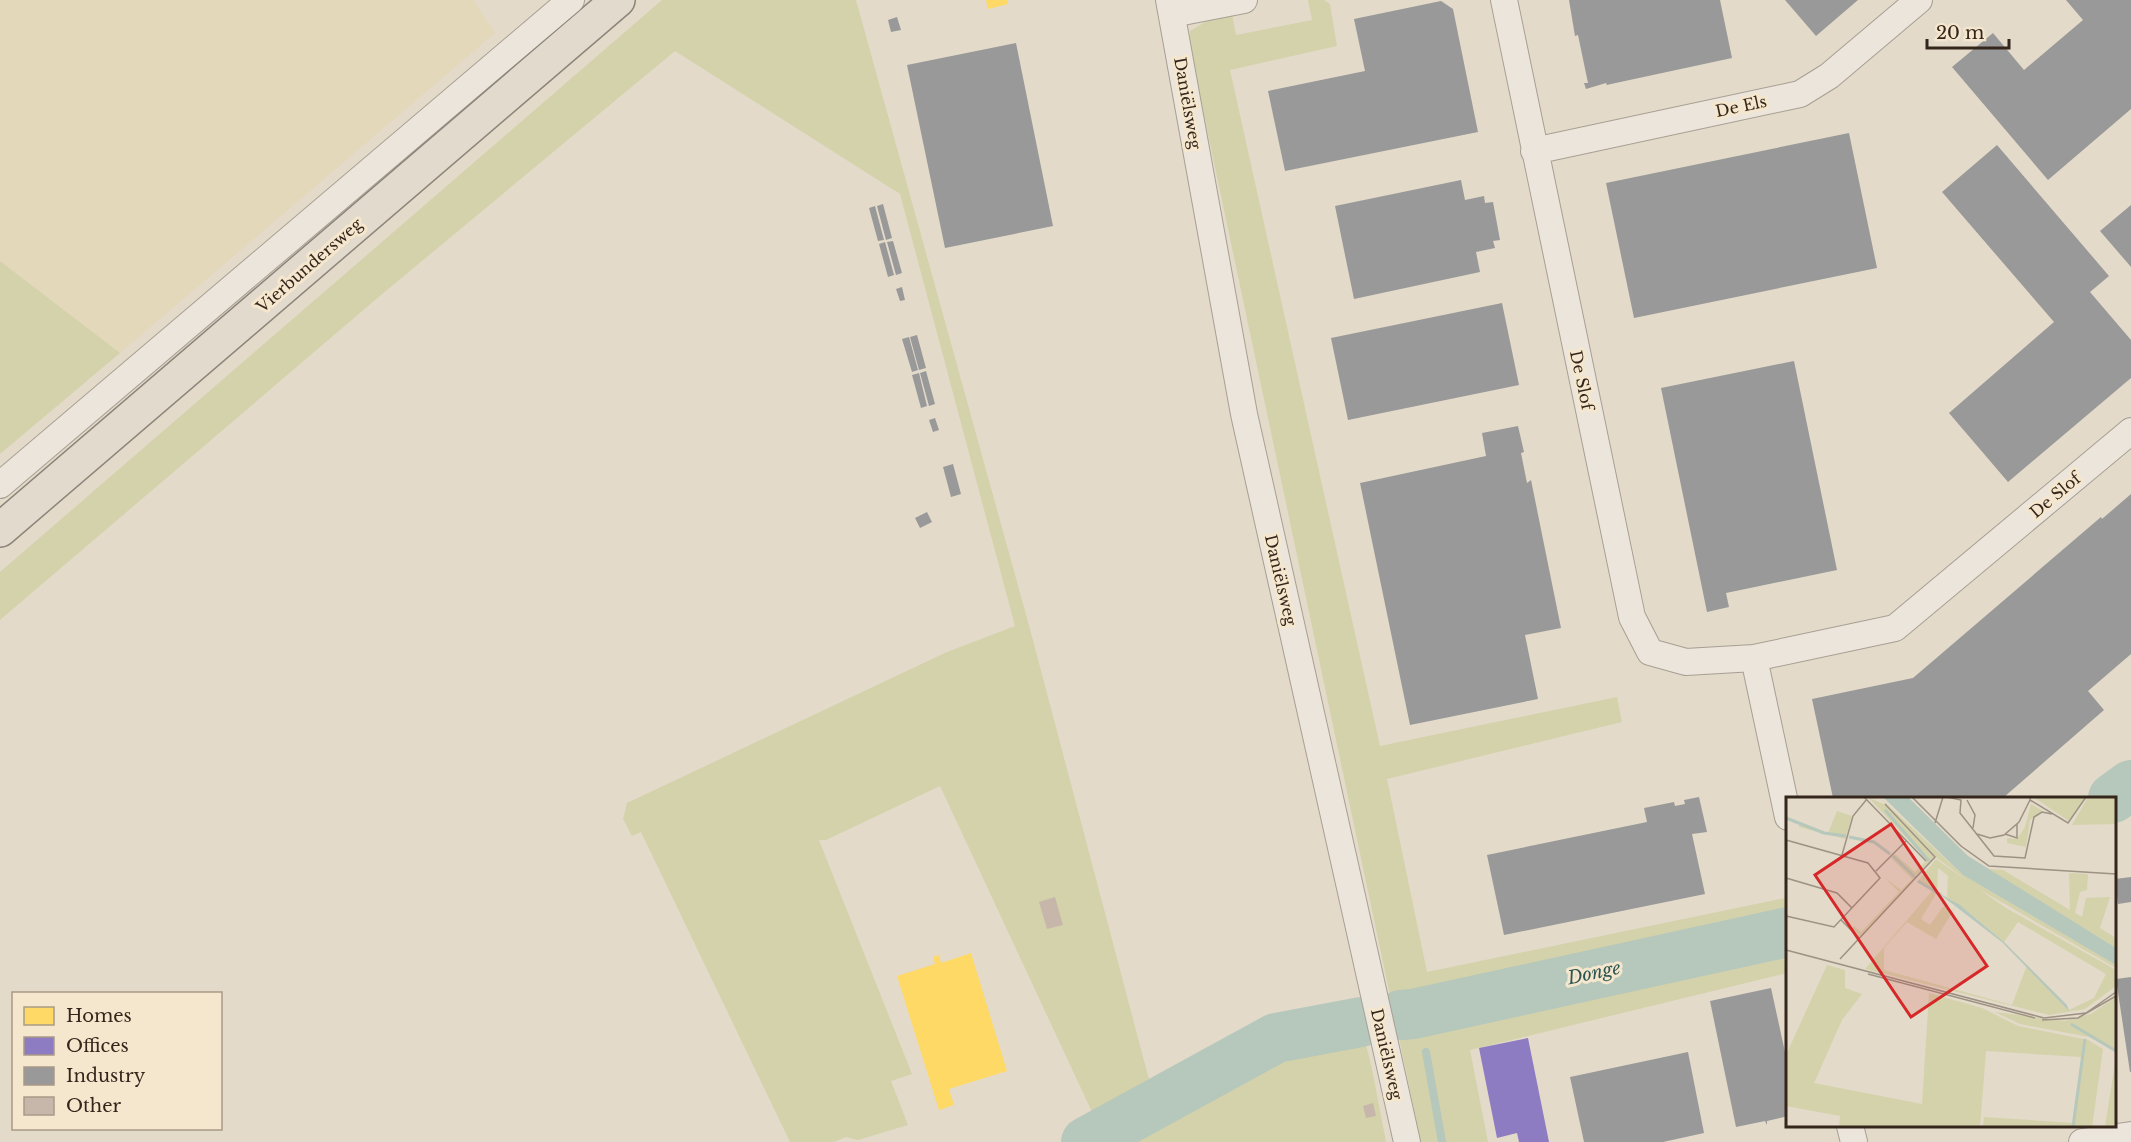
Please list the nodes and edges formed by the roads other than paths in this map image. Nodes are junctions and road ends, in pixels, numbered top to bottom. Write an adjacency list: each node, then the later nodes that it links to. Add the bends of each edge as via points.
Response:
1 (571, 0): 8 (street, Vierbundersweg)
2 (1245, 0): 6 (street, Daniëlsweg)
3 (1504, 0): 7 (street, De Slof)
4 (1918, 0): 7 (street, De Els, via 1829,76 1800,94)
5 (613, 2): 8 (main road, Vierbundersweg)
6 (1170, 7): 16 (street, Daniëlsweg, via 1245,414)
7 (1534, 151): 12 (street, De Slof, via 1632,617 1650,652 1686,662)
8 (215, 325): 10 (street, Vierbundersweg); 11 (main road, Vierbundersweg)
9 (2131, 431): 12 (street, De Slof, via 1895,628)
10 (0, 485)
11 (0, 530)
12 (1754, 658): 13 (street)
13 (1786, 808)
14 (1850, 1127): 17 (street)
15 (2131, 1135): 18 (street)
16 (1407, 1142)
17 (1854, 1142)
18 (2082, 1142)

